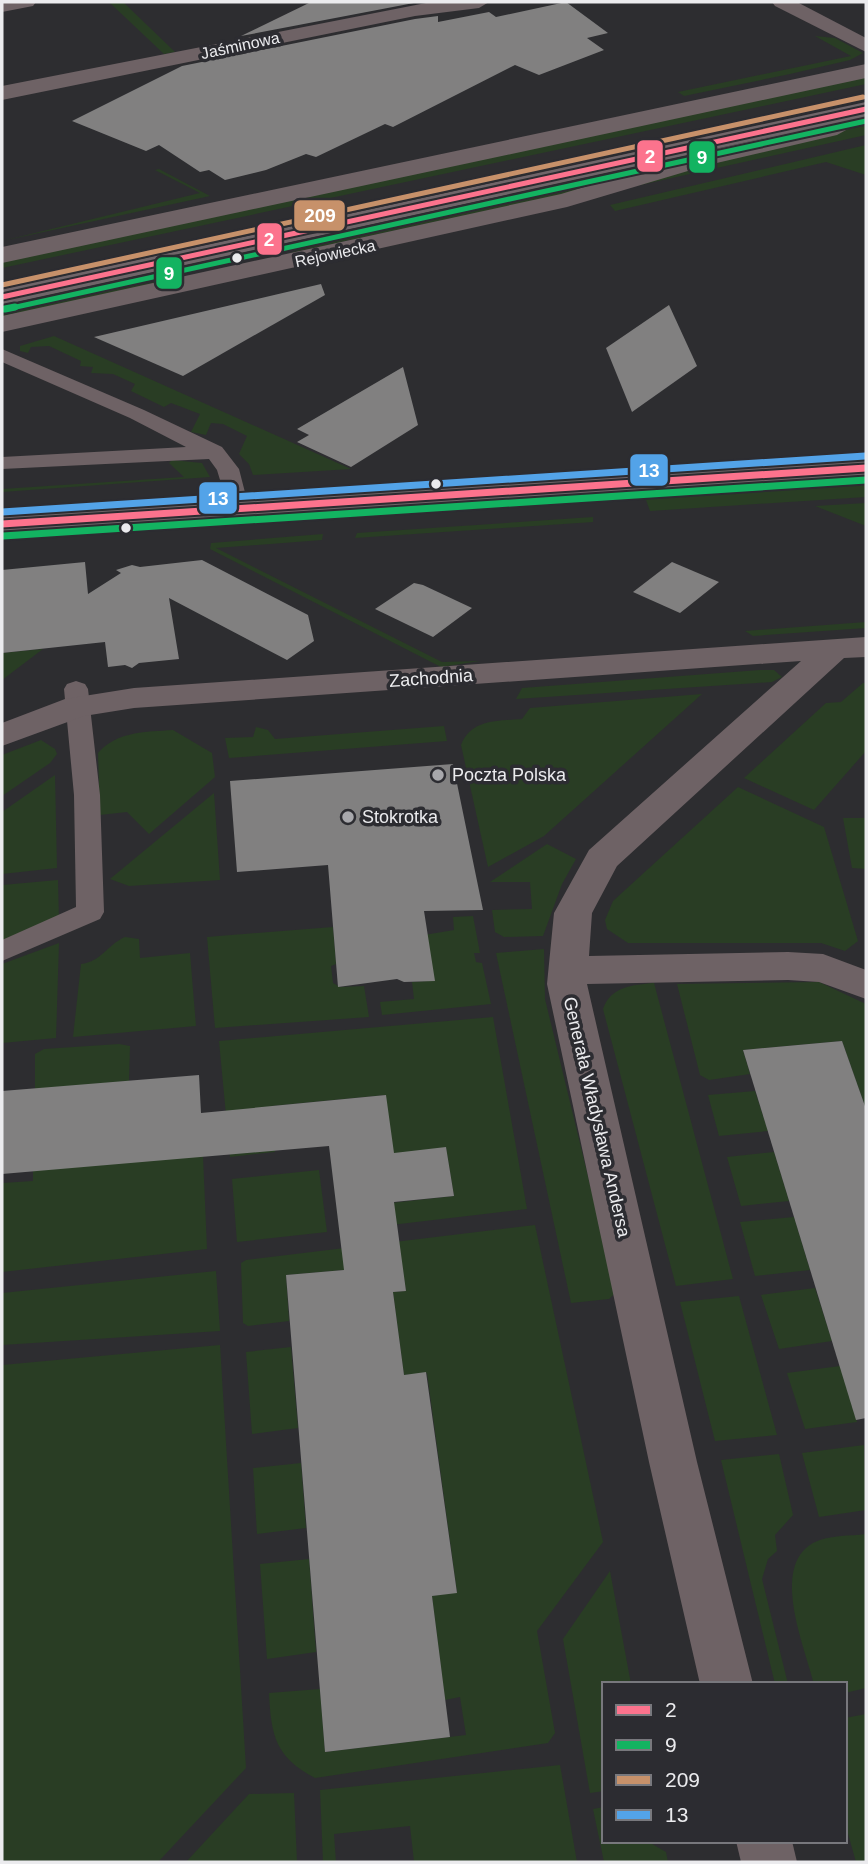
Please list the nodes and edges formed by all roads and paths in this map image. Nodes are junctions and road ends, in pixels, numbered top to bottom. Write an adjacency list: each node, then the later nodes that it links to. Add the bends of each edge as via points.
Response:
1 (25, 2): 4 (street)
2 (479, 2): 8 (street, Jaśminowa, via 415,10)
3 (782, 2): 5 (street)
4 (2, 6)
5 (866, 46)
6 (866, 71): 10 (street)
7 (866, 91): 11 (highway)
8 (2, 93)
9 (866, 109): 12 (highway, Rejowiecka); 13 (street, Rejowiecka, via 829,130 702,159 567,200)
10 (2, 255)
11 (2, 278)
12 (2, 297)
13 (2, 324)
14 (2, 355): 16 (lane)
15 (2, 373): 16 (lane, via 99,413 116,417)
16 (137, 414): 17 (lane); 18 (lane, via 141,424 137,440)
17 (214, 452): 18 (lane); 21 (lane, via 228,468)
18 (117, 457): 19 (lane)
19 (2, 463)
20 (866, 468): 21 (main road)
21 (238, 508): 22 (main road)
22 (2, 524)
23 (851, 648): 24 (street, Zachodnia, via 134,698); 27 (street, Generała Władysława Andersa, via 603,859 573,914)
24 (77, 698): 25 (street, Zachodnia); 26 (lane, via 90,912)
25 (2, 735)
26 (2, 951)
27 (568, 970): 28 (street, via 788,966 823,968); 29 (street, Generała Władysława Andersa, via 567,984 673,1462)
28 (866, 985)
29 (727, 1682)
30 (764, 1843): 31 (street)
31 (769, 1862)

